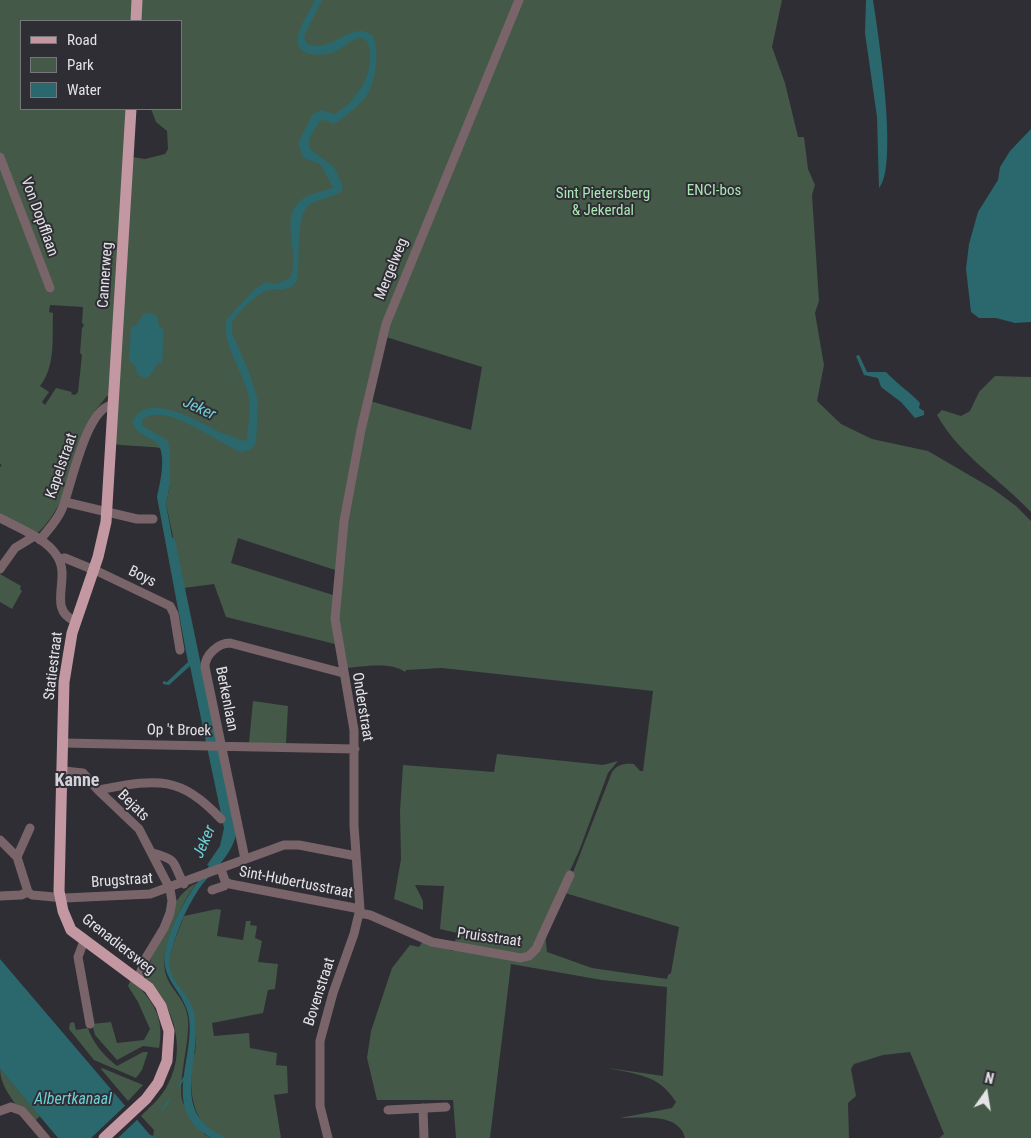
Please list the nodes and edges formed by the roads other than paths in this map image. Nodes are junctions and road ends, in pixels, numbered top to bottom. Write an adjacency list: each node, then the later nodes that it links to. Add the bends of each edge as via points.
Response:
1 (137, 0): 3 (main road)
2 (519, 0): 15 (street, Mergelweg, via 386,324 352,475)
3 (136, 20)
4 (131, 110): 7 (main road, Cannerweg)
5 (0, 157): 6 (street, Von Dopfflaan)
6 (50, 288)
7 (113, 405): 8 (main road, Cannerweg); 9 (street, Kapelstraat, via 101,410 86,437)
8 (110, 442): 10 (main road, Statiestraat)
9 (65, 502): 10 (street); 13 (street, Kapelstraat, via 60,514)
10 (107, 513): 12 (street, via 137,519); 17 (main road, Statiestraat)
11 (0, 518): 13 (street)
12 (153, 518)
13 (36, 538): 14 (street); 16 (street, Kapelstraat, via 15,548)
14 (59, 558): 17 (street, Boys); 18 (street, via 61,611)
15 (339, 564): 20 (street, Onderstraat, via 335,619)
16 (0, 569)
17 (94, 570): 18 (main road, Statiestraat); 19 (street, Boys, via 170,606)
18 (75, 621): 21 (main road, Statiestraat, via 64,682)
19 (180, 650)
20 (343, 673): 22 (street, Berkenlaan, via 230,643 219,645 206,660 205,667); 23 (street, Onderstraat, via 354,730)
21 (64, 743): 22 (street, Op 't Broek); 24 (main road, Statiestraat)
22 (220, 746): 23 (street, Op 't Broek); 32 (street, Berkenlaan)
23 (354, 749): 30 (street, Onderstraat)
24 (64, 771): 25 (street, Bejats, via 83,773); 41 (main road, Statiestraat)
25 (98, 790): 26 (street, via 158,781 198,797); 29 (street, Bejats, via 139,829)
26 (221, 819)
27 (30, 828): 31 (street)
28 (0, 840): 31 (street)
29 (153, 853): 36 (street, via 175,862); 37 (street, Bejats)
30 (356, 856): 32 (street, Brugstraat, via 293,844); 42 (street, Bovenstraat)
31 (16, 857): 39 (street)
32 (245, 859): 33 (street, Brugstraat)
33 (221, 868): 35 (street, Sint-Hubertusstraat); 36 (street, Brugstraat)
34 (570, 876): 42 (street, Pruisstraat, via 536,949 521,958 432,942)
35 (227, 883): 38 (street, Sint-Hubertusstraat); 42 (street, Sint-Hubertusstraat)
36 (184, 884): 37 (street, Brugstraat)
37 (170, 889): 41 (street, Brugstraat, via 141,896); 44 (street, via 170,913)
38 (212, 890)
39 (28, 892): 40 (street, via 21,896); 41 (street, Brugstraat)
40 (0, 896)
41 (60, 898): 43 (main road, Grenadiersweg, via 68,924)
42 (360, 911): 52 (street, Bovenstraat, via 320,1041 320,1106)
43 (84, 941): 44 (main road, Grenadiersweg); 45 (street, via 78,957)
44 (138, 979): 51 (main road, Grenadiersweg, via 149,988 161,1006 170,1045 165,1068 152,1092)
45 (89, 1021)
46 (446, 1107): 47 (street)
47 (423, 1108): 48 (street); 53 (street)
48 (388, 1110)
49 (0, 1111): 50 (street, via 11,1107 22,1111)
50 (46, 1138)
51 (104, 1138)
52 (328, 1138)
53 (424, 1138)

